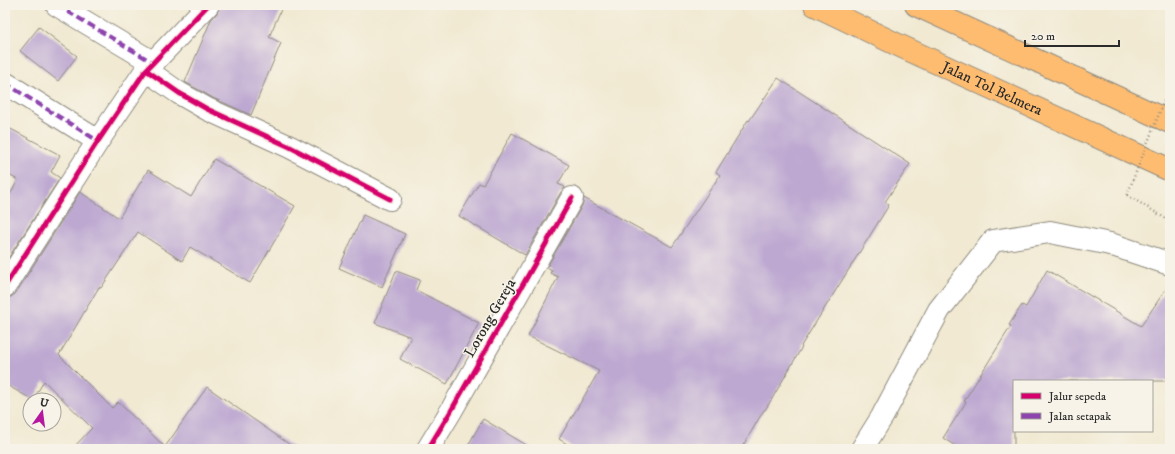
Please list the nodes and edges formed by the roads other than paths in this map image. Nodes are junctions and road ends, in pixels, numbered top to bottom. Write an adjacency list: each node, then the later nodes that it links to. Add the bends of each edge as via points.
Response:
1 (57, 5): 5 (street)
2 (208, 5): 5 (street)
3 (815, 5): 9 (highway, Jalan Tol Belmera)
4 (916, 5): 7 (highway)
5 (149, 66): 8 (street); 10 (street, via 179,93 208,109)
6 (5, 83): 8 (street)
7 (1170, 122)
8 (98, 141): 13 (street)
9 (1170, 170)
10 (390, 198)
11 (572, 198): 14 (street, Lorong Gereja)
12 (1170, 264): 15 (street, via 1110,244 1050,232 992,241 939,310)
13 (5, 286)
14 (428, 449)
15 (862, 449)

